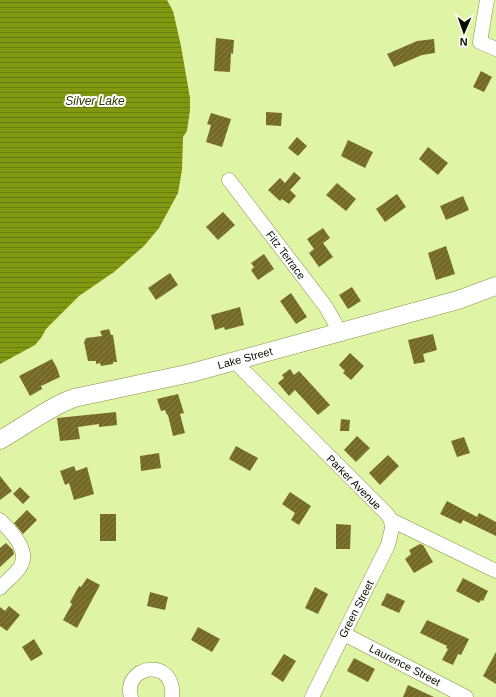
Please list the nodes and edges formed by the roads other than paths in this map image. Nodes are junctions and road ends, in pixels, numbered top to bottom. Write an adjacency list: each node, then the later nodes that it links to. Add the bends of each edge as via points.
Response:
1 (487, 0): 2 (street, via 480,42)
2 (496, 49)
3 (229, 180): 5 (street, Fitz Terrace, via 326,307)
4 (496, 286): 5 (street, Lake Street, via 458,300)
5 (337, 333): 6 (street, Lake Street)
6 (234, 361): 7 (street, Lake Street, via 168,379 74,398 48,410); 9 (street, Parker Avenue)
7 (0, 440)
8 (0, 520): 11 (street, via 18,541 23,556 19,568)
9 (391, 520): 10 (street, Parker Avenue); 12 (street, Green Street, via 388,545)
10 (496, 572)
11 (0, 588)
12 (344, 634): 15 (street, Green Street); 16 (street, Laurence Street)
13 (131, 697): 14 (street, via 132,681 142,671 154,669 166,674 170,680 173,688)
14 (172, 697)
15 (312, 697)
16 (466, 697)

